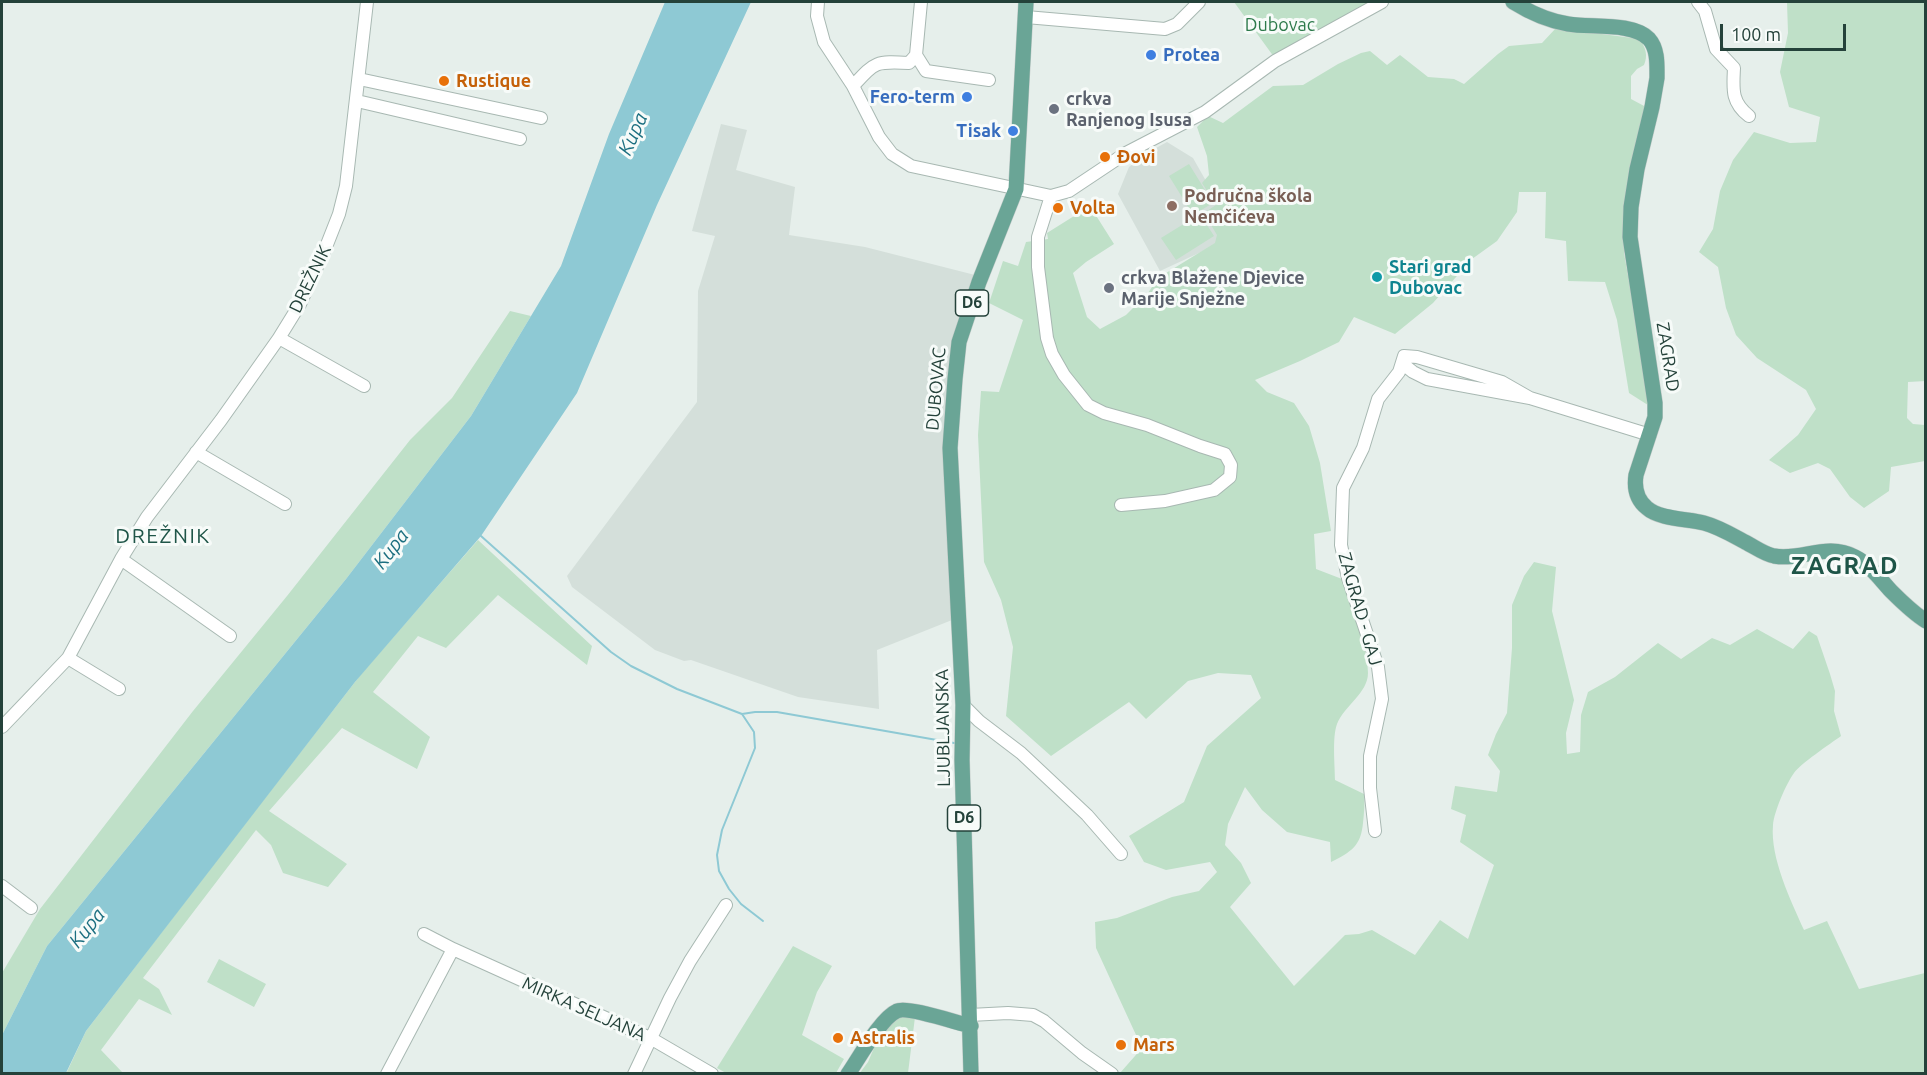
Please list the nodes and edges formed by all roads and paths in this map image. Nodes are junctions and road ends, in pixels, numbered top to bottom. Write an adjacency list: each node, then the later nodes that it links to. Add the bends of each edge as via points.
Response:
1 (368, 2): 11 (street, DREŽNIK)
2 (818, 2): 13 (street, via 817,16 824,42)
3 (921, 2): 10 (street)
4 (1199, 2): 9 (street, via 1177,24 1165,29)
5 (1382, 2): 19 (street, via 1275,61 1205,112 1126,153 1069,191)
6 (1513, 2): 8 (main road, ZAGRAD)
7 (1698, 2): 15 (street, via 1705,11 1716,49 1734,68 1733,92 1740,109)
8 (1528, 6): 24 (main road, ZAGRAD, via 1569,25 1641,32 1654,48 1657,78 1632,198 1630,237 1655,402)
9 (1026, 9): 18 (main road, DUBOVAC / D6)
10 (916, 55): 12 (street, via 926,71); 13 (street, via 909,63 885,61 872,65)
11 (359, 80): 14 (street, DREŽNIK); 16 (street)
12 (989, 80)
13 (853, 86): 18 (street, via 879,137 901,160 911,166)
14 (357, 101): 17 (street); 20 (street, DREŽNIK, via 339,214 300,304)
15 (1749, 116)
16 (541, 118)
17 (520, 139)
18 (1016, 189): 19 (street); 29 (main road, DUBOVAC / D6, via 959,342 951,448)
19 (1051, 196): 27 (street, via 1038,237 1038,267 1047,338 1064,375 1088,405 1225,454 1231,465 1230,477 1214,490 1165,501)
20 (279, 338): 22 (street); 25 (street, DREŽNIK)
21 (1403, 360): 23 (street, via 1417,357 1502,382); 23 (street, via 1413,372 1427,378); 36 (street, ZAGRAD - GAJ, via 1378,399 1363,448 1342,488 1341,545 1378,667 1382,699 1371,756)
22 (364, 386)
23 (1530, 398): 24 (street)
24 (1650, 435): 30 (main road, ZAGRAD, via 1635,486 1647,508 1656,514 1704,523 1774,556 1827,550 1853,556)
25 (196, 452): 26 (street); 28 (street, DREŽNIK)
26 (285, 504)
27 (1121, 505)
28 (121, 559): 31 (street); 32 (street, DREŽNIK)
29 (959, 610): 34 (main road, LJUBLJANSKA / D6)
30 (1926, 621)
31 (230, 636)
32 (68, 658): 33 (street); 35 (street, DREŽNIK)
33 (119, 689)
34 (963, 705): 37 (street, via 1087,814); 43 (main road, LJUBLJANSKA / D6)
35 (2, 727)
36 (1375, 831)
37 (1120, 854)
38 (2, 886): 40 (street)
39 (726, 905): 44 (street, via 670,998)
40 (31, 908)
41 (424, 934): 42 (street, MIRKA SELJANA)
42 (453, 949): 44 (street, MIRKA SELJANA); 45 (street)
43 (970, 1021): 48 (main road, via 898,1010 873,1035); 49 (main road, D6); 50 (street, via 1008,1013 1033,1016)
44 (652, 1039): 46 (street); 47 (street, MIRKA SELJANA)
45 (387, 1074)
46 (634, 1074)
47 (712, 1074)
48 (848, 1074)
49 (971, 1074)
50 (1112, 1074)

